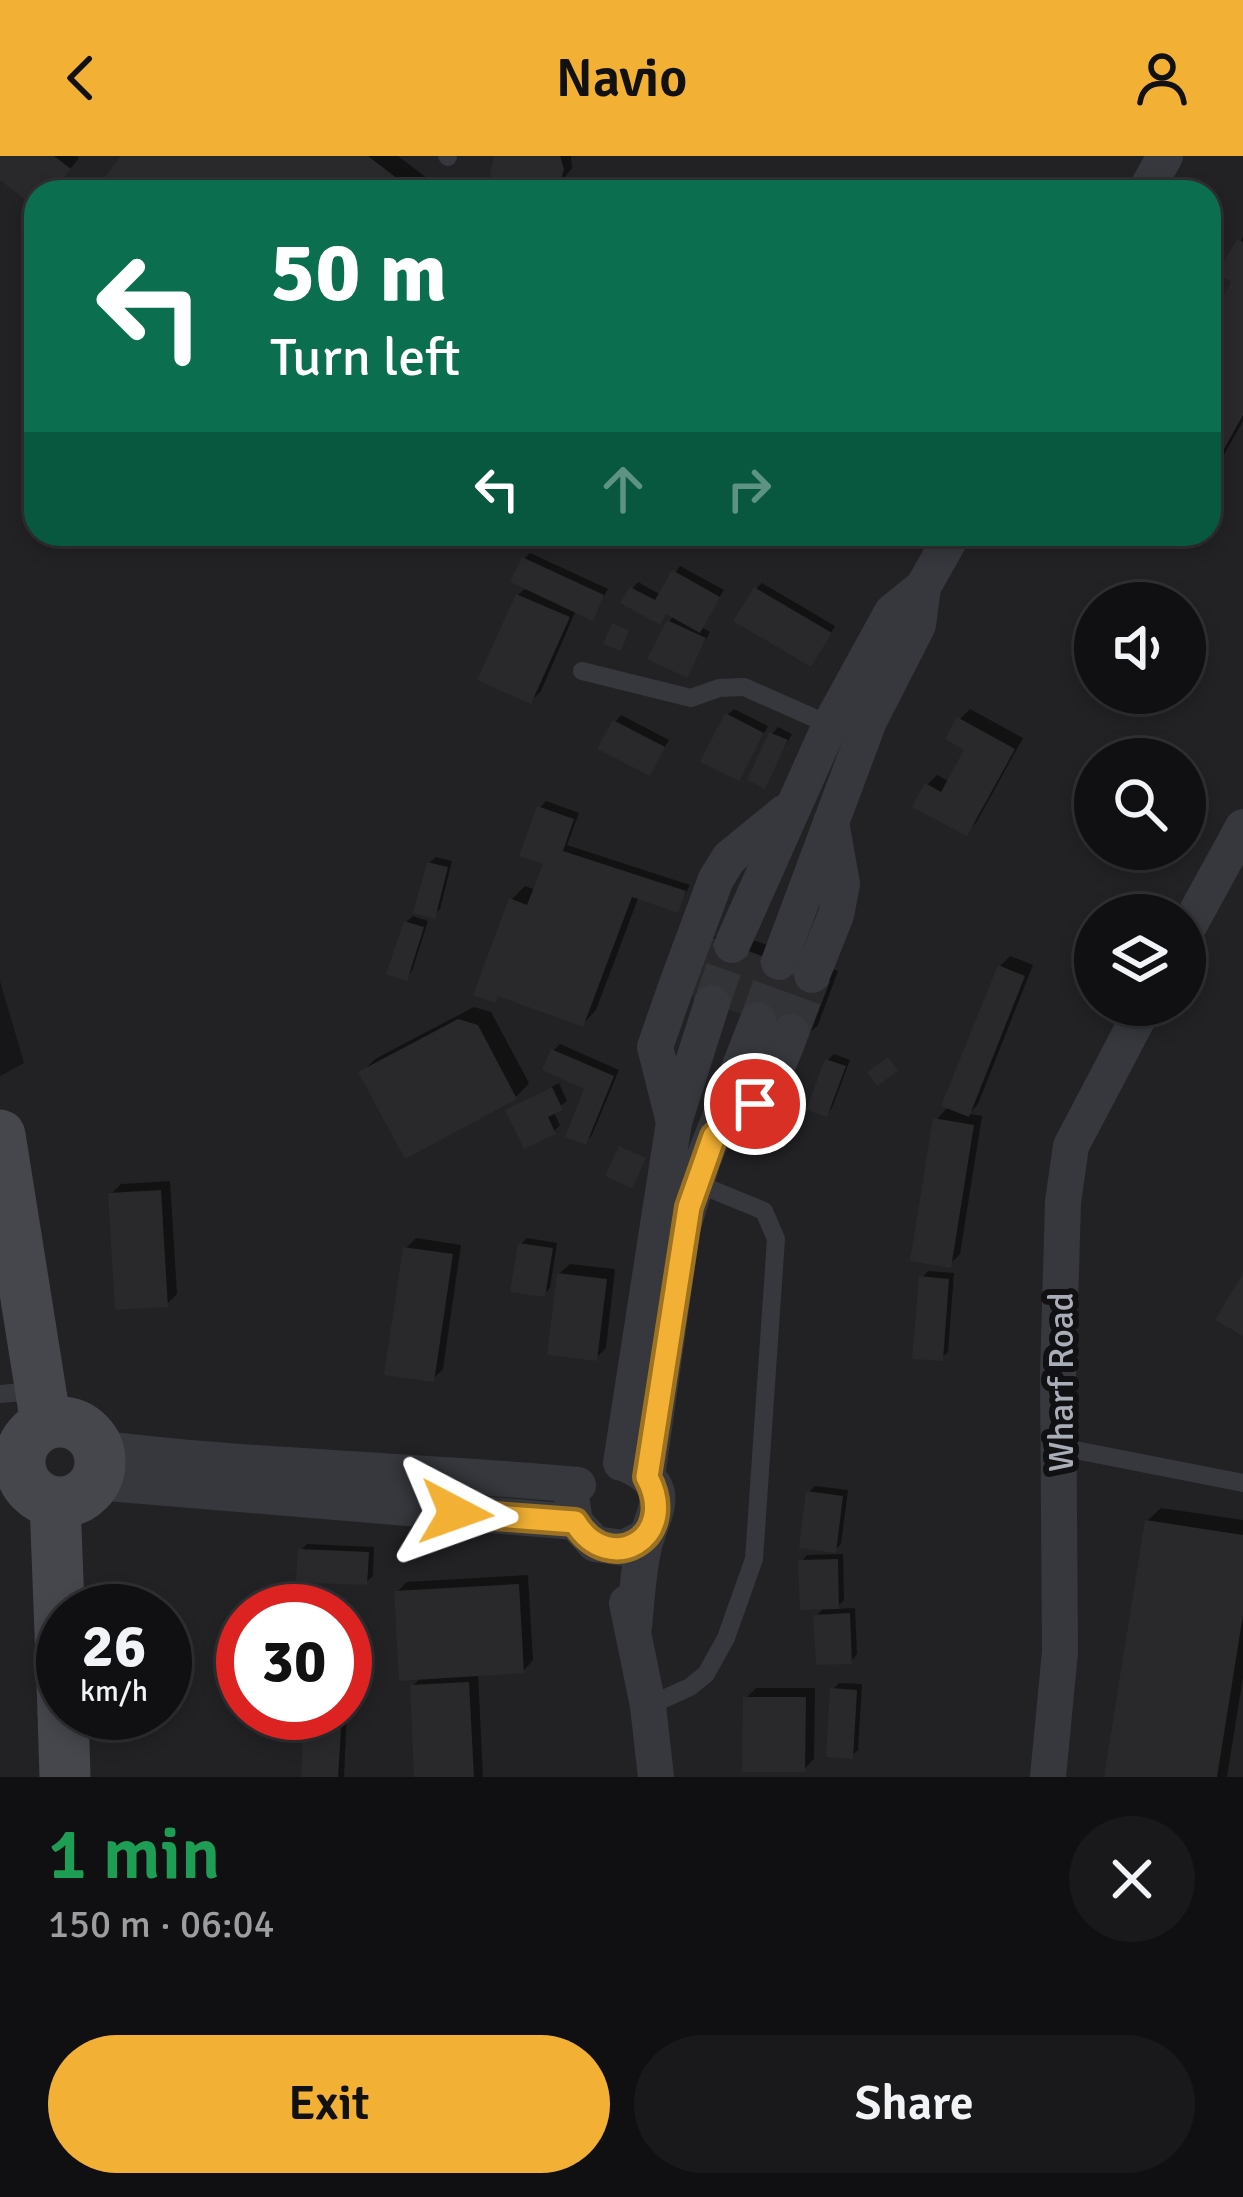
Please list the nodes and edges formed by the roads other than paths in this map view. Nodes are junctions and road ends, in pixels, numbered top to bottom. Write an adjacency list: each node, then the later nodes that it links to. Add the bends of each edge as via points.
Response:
1 (946, 546): 2 (street)
2 (923, 587): 4 (street, via 892,612); 9 (street, via 918,625 830,817 842,884 836,915)
3 (582, 671): 4 (lane, via 691,698 744,687)
4 (830, 724): 5 (street)
5 (796, 803): 8 (street); 13 (street, via 729,858 716,879 655,1047)
6 (1243, 827): 7 (street)
7 (1206, 895)
8 (732, 945)
9 (795, 969)
10 (712, 1003): 13 (street)
11 (775, 1026): 15 (street)
12 (1134, 1026): 17 (street, Wharf Road, via 1071,1146)
13 (674, 1122): 18 (street)
14 (0, 1135): 16 (street)
15 (696, 1183): 18 (street); 28 (lane, via 764,1211 776,1239 754,1559 706,1674)
16 (29, 1403): 19 (street, via 86,1431); 19 (street, via 20,1463 27,1486 36,1495)
17 (1060, 1447): 21 (lane); 32 (street, Wharf Road, via 1060,1652)
18 (634, 1470): 22 (street, via 591,1471); 24 (street, via 657,1494)
19 (83, 1477): 20 (street, via 174,1473); 26 (street)
20 (286, 1482): 22 (street, via 416,1470); 23 (street)
21 (1243, 1483)
22 (578, 1485): 23 (street)
23 (575, 1522): 25 (street)
24 (646, 1536): 25 (street); 27 (street)
25 (609, 1549): 27 (street)
26 (74, 1584)
27 (634, 1626): 28 (street)
28 (648, 1706): 31 (street)
29 (64, 1740): 30 (street)
30 (65, 1777)
31 (656, 1777)
32 (1048, 1777)

